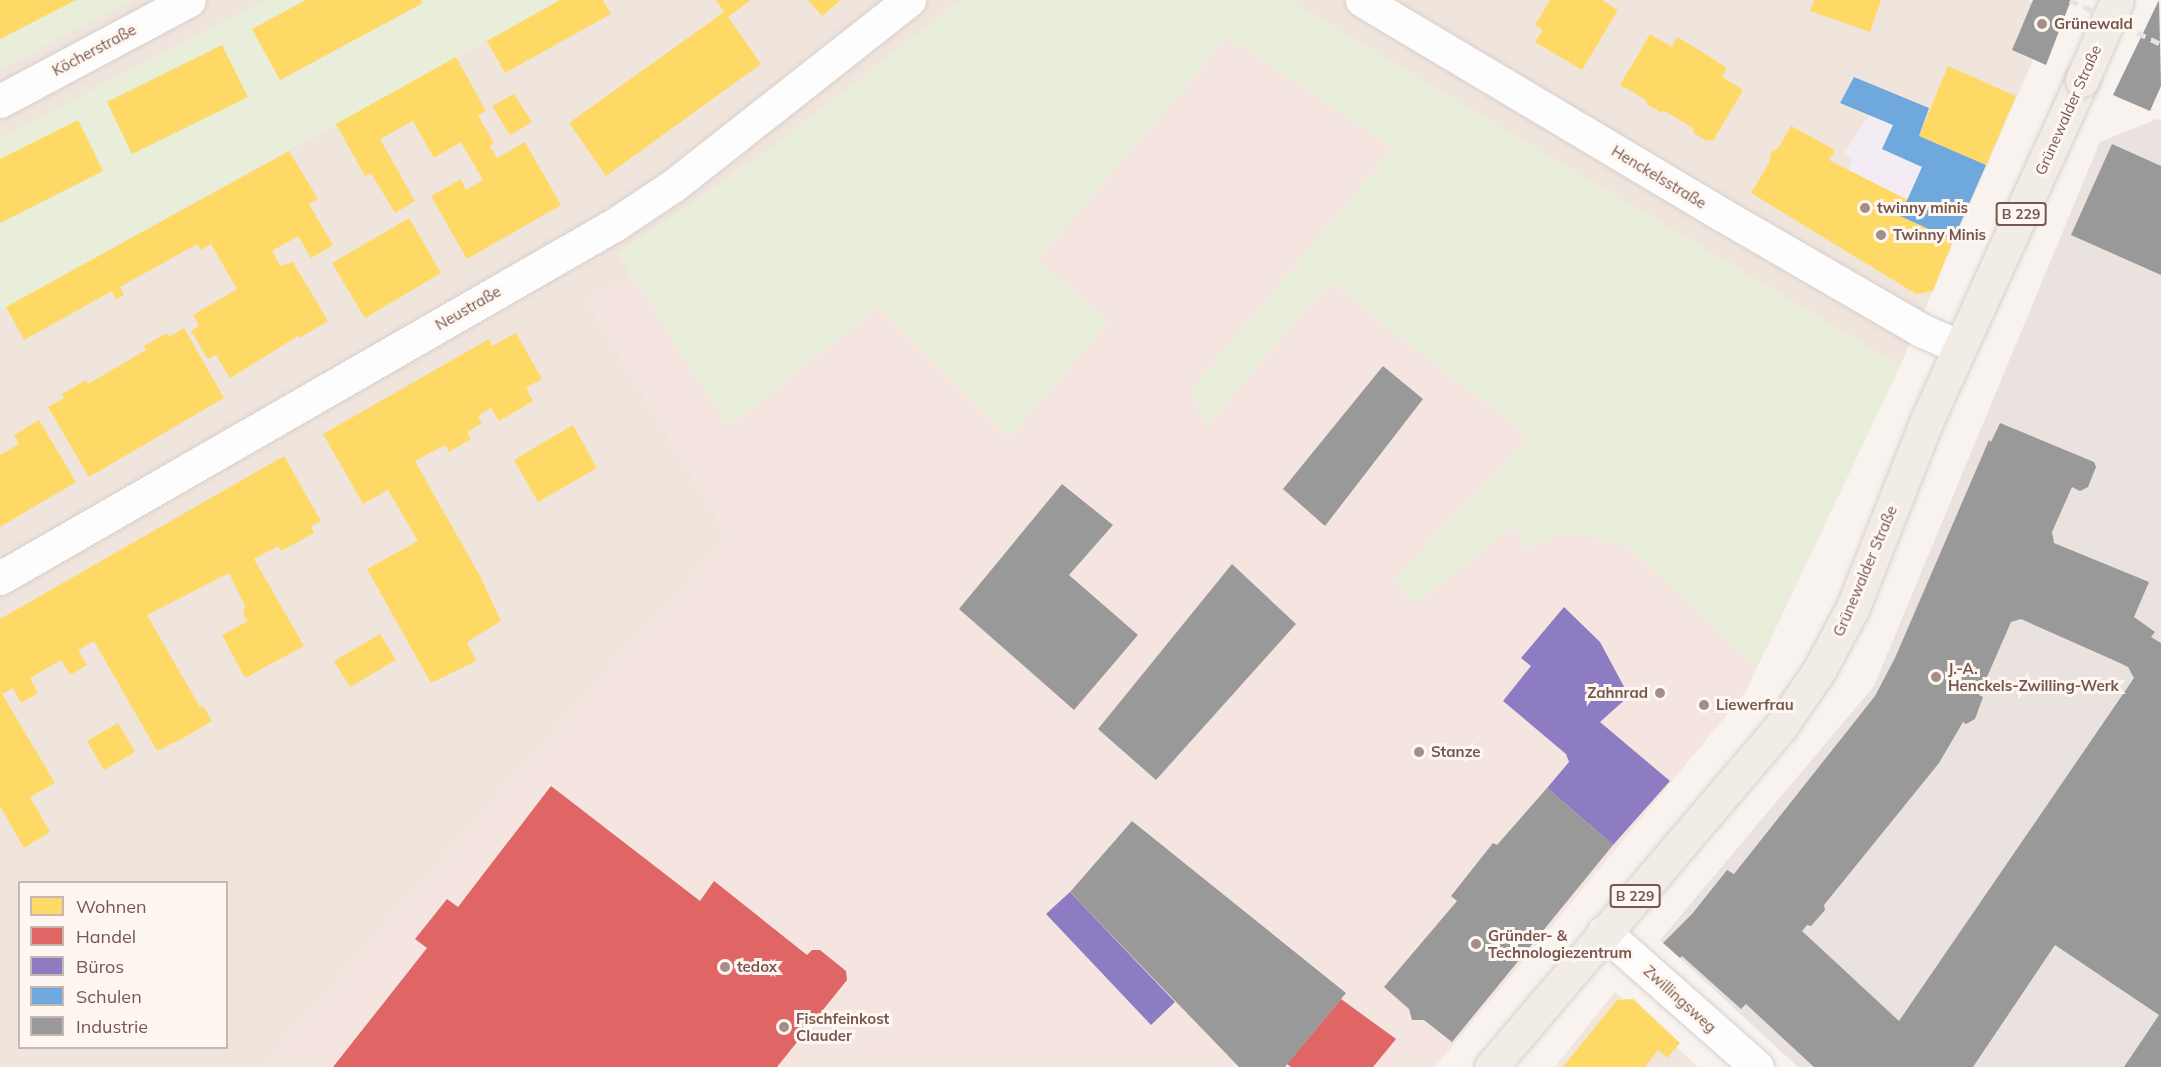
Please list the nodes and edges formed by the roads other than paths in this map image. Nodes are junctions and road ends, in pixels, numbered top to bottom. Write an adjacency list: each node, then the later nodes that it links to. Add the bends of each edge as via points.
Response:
1 (189, 0): 5 (street, Köcherstraße)
2 (909, 0): 7 (street, Neustraße, via 674,185 614,225)
3 (1362, 0): 6 (street, Henckelsstraße, via 1731,220 1923,331)
4 (2117, 0): 6 (main road, Grünewalder Straße / B 229, bridge)
5 (0, 101)
6 (1960, 347): 8 (main road, Grünewalder Straße / B 229, via 1853,607 1821,669 1781,726)
7 (0, 578)
8 (1604, 932): 9 (main road, Grünewalder Straße / B 229); 10 (street, Zwillingsweg)
9 (1491, 1067)
10 (1756, 1067)

